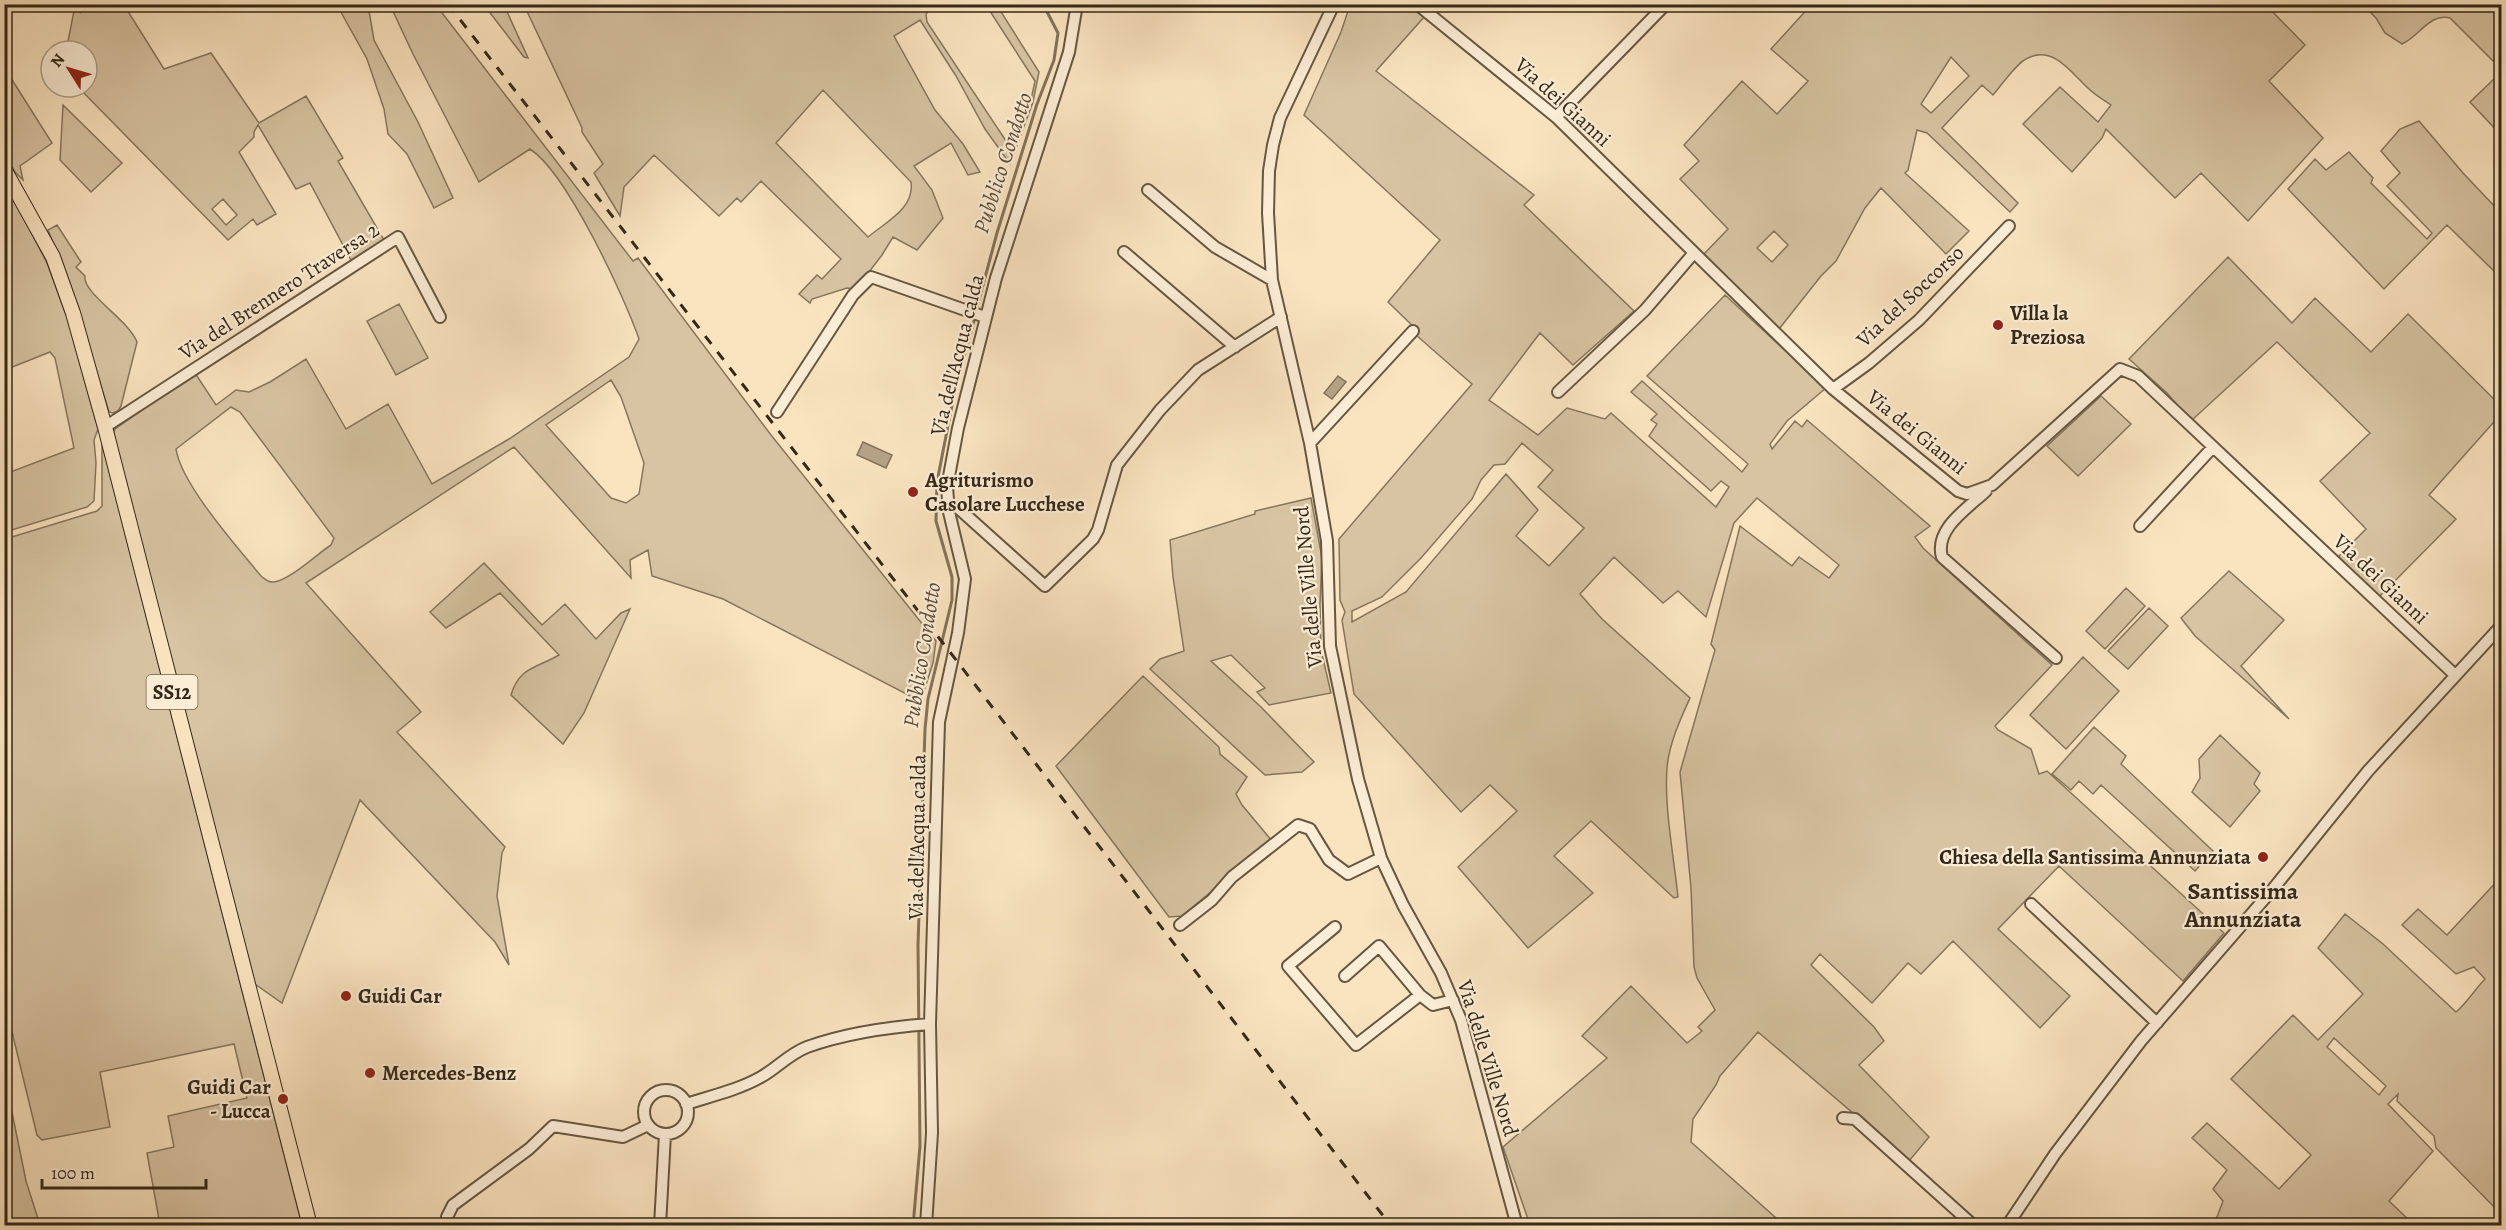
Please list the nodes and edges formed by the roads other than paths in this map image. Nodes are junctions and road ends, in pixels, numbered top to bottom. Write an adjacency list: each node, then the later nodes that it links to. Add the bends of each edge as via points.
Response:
1 (1077, 4): 12 (street, Via dell'Acqua calda, via 1069,52)
2 (1334, 4): 11 (street, Via delle Ville Nord, via 1280,118 1273,146 1268,213)
3 (1418, 4): 5 (street, Via dei Gianni)
4 (1666, 4): 5 (street)
5 (1556, 117): 10 (street, Via dei Gianni)
6 (4, 169): 20 (main road, SS12, via 53,257)
7 (1148, 190): 11 (street, via 1215,247)
8 (2009, 226): 17 (street, Via del Soccorso, via 1919,320)
9 (1124, 252): 16 (street)
10 (1693, 254): 17 (street, Via dei Gianni); 18 (street, via 1644,310)
11 (1272, 280): 13 (street, Via delle Ville Nord)
12 (982, 316): 19 (street, via 871,277 853,295); 24 (street, Via dell'Acqua calda, via 947,487)
13 (1281, 317): 16 (street); 21 (street, Via delle Ville Nord)
14 (440, 318): 20 (street, Via del Brennero Traversa 2, via 398,237)
15 (1413, 331): 21 (street)
16 (1235, 348): 24 (street, via 1198,370 1160,410 1117,465 1093,539 1045,586 957,507)
17 (1833, 389): 23 (street, Via dei Gianni, via 1958,491 1967,494)
18 (1558, 392)
19 (777, 412)
20 (105, 427): 42 (main road, SS12)
21 (1310, 443): 29 (street, Via delle Ville Nord, via 1327,541 1330,646 1358,779)
22 (2213, 447): 23 (street, Via dei Gianni, via 2138,376 2120,369); 25 (street); 28 (street, Via dei Gianni)
23 (1992, 486): 27 (street, via 1942,537 1942,557)
24 (949, 505): 37 (street, Via dell'Acqua calda, via 962,562 964,596 939,722)
25 (2140, 526)
26 (2502, 625): 28 (street)
27 (2056, 658)
28 (2455, 675): 36 (street, via 2368,771)
29 (1381, 858): 31 (street, via 1348,873 1329,860 1310,829 1298,825); 35 (street, Via delle Ville Nord)
30 (2031, 904): 36 (street)
31 (1180, 925)
32 (1335, 927): 34 (street, via 1288,966 1356,1046)
33 (1345, 976): 34 (street, via 1378,946)
34 (1420, 994): 35 (street, via 1433,1005)
35 (1453, 1000): 46 (street, Via delle Ville Nord)
36 (2157, 1023): 48 (street, via 2055,1154)
37 (921, 1024): 38 (street, via 879,1028 807,1047 761,1077); 45 (street, Via dell'Acqua calda, via 932,1133)
38 (686, 1104): 40 (street, via 671,1090 656,1093 646,1103); 41 (street, via 684,1125)
39 (1842, 1118): 47 (street, via 1855,1119)
40 (648, 1125): 41 (street); 43 (street, via 623,1137 553,1126 529,1149 453,1205 447,1217)
41 (666, 1134): 44 (street)
42 (310, 1226)
43 (451, 1226)
44 (660, 1226)
45 (926, 1226)
46 (1517, 1226)
47 (1974, 1226)
48 (2007, 1226)

